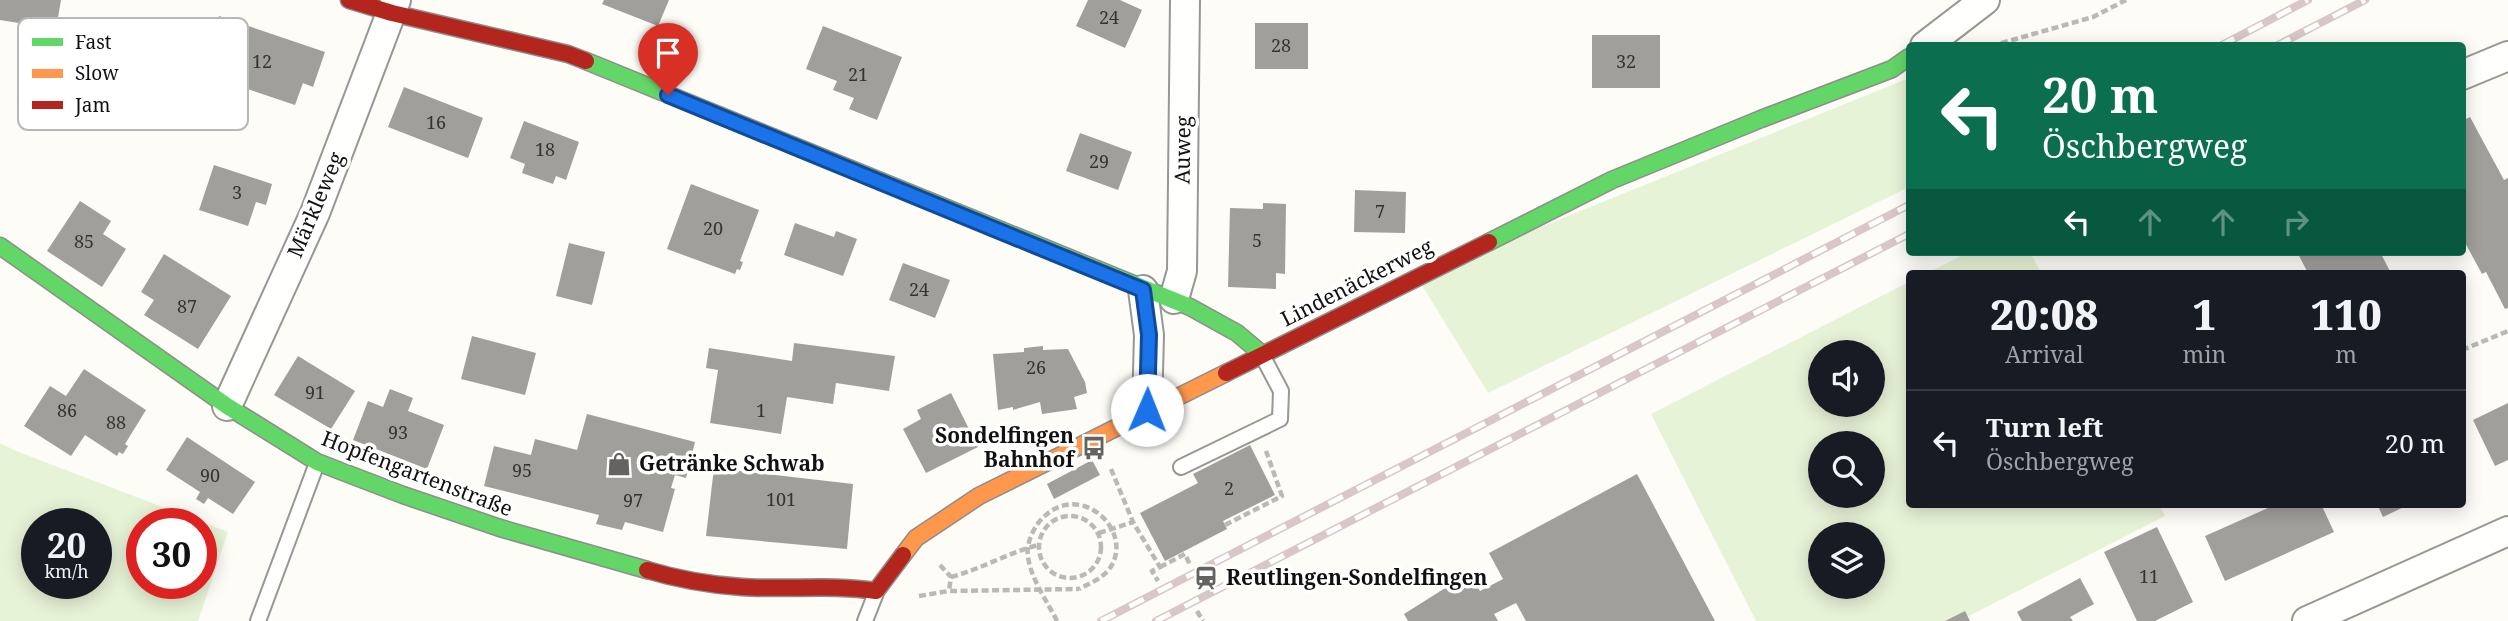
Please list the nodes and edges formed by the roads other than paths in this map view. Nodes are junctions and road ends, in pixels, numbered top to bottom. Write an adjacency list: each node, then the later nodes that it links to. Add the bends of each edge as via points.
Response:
1 (349, 0): 4 (street)
2 (1185, 0): 11 (street, Auweg, via 1182,271)
3 (1985, 0): 5 (street)
4 (394, 7): 10 (street, via 568,54); 13 (street, Märkleweg, via 315,213)
5 (1930, 42)
6 (2508, 56): 8 (street)
7 (1906, 59): 12 (street, Lindenäckerweg, via 1892,69 1612,180)
8 (2466, 73)
9 (0, 246): 13 (street, Hopfengartenstraße)
10 (1143, 290): 11 (street); 14 (street, via 1149,335)
11 (1174, 299): 12 (street, via 1249,341)
12 (1262, 354): 14 (street, Lindenäckerweg); 16 (lane, via 1281,391 1280,419)
13 (227, 406): 15 (street, Hopfengartenstraße)
14 (1147, 410): 18 (street, Lindenäckerweg, via 979,496 915,538)
15 (317, 462): 18 (street, Hopfengartenstraße, via 500,528 667,576 741,587); 19 (lane)
16 (1181, 467)
17 (2508, 531): 21 (street)
18 (876, 591): 20 (lane)
19 (258, 621)
20 (865, 621)
21 (2307, 621)

